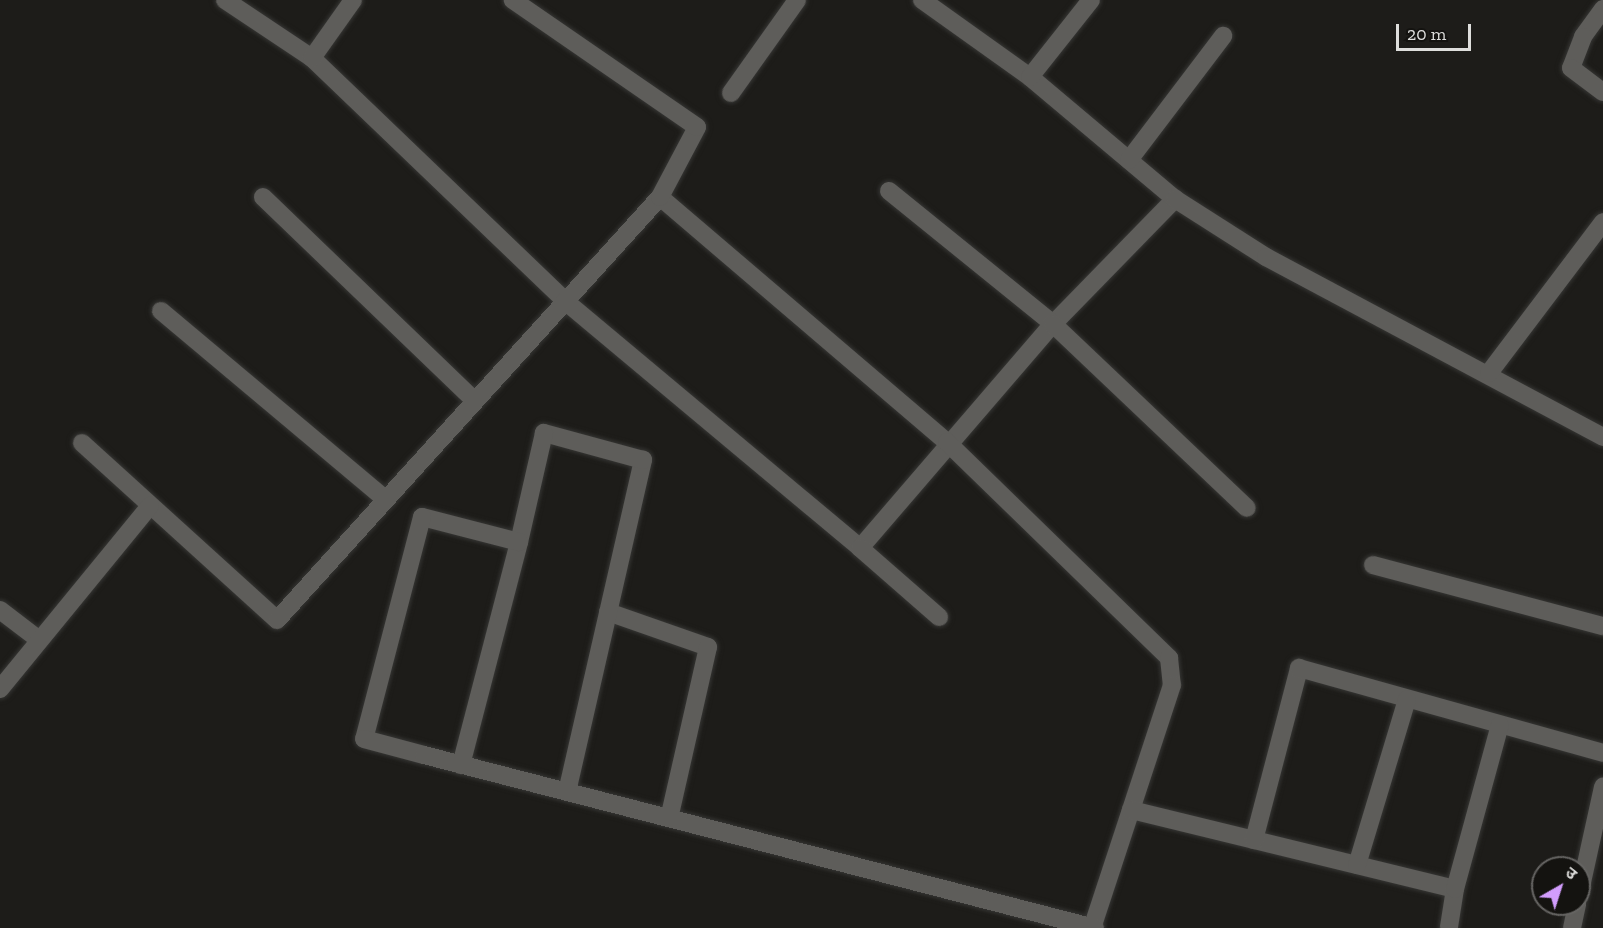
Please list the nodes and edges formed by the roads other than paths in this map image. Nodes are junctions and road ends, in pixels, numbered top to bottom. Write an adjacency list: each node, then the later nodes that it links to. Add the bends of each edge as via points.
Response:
1 (225, 0): 9 (street)
2 (353, 0): 9 (street)
3 (513, 0): 16 (street, via 697,127)
4 (797, 0): 12 (street)
5 (922, 0): 10 (street)
6 (1091, 0): 10 (street)
7 (1603, 9): 11 (street, via 1583,37 1571,68)
8 (1223, 36): 13 (street)
9 (312, 58): 19 (street)
10 (1030, 77): 13 (street)
11 (1603, 92)
12 (731, 93)
13 (1129, 160): 17 (street)
14 (889, 191): 21 (street)
15 (263, 197): 23 (street)
16 (660, 197): 19 (street); 25 (street)
17 (1175, 199): 21 (street); 22 (street, via 1266,257)
18 (1603, 222): 22 (street)
19 (565, 301): 23 (street); 31 (street)
20 (161, 311): 27 (street)
21 (1053, 324): 25 (street); 29 (street)
22 (1489, 373): 24 (street)
23 (476, 401): 27 (street)
24 (1603, 436)
25 (947, 442): 31 (street); 45 (street, via 1169,658 1172,685)
26 (81, 443): 28 (street)
27 (383, 497): 28 (street, via 277,620)
28 (150, 506): 37 (street)
29 (1247, 508)
30 (519, 542): 34 (street, via 544,433 643,460); 42 (street); 42 (street, via 422,517 395,608 364,739)
31 (860, 548): 35 (street)
32 (1373, 565): 36 (street)
33 (0, 610): 37 (street)
34 (608, 612): 44 (street); 46 (street, via 708,646)
35 (939, 617)
36 (1603, 626)
37 (38, 639): 38 (street)
38 (0, 689)
39 (1407, 699): 40 (street); 47 (street, via 1299,668); 49 (street)
40 (1500, 725): 41 (street); 50 (street)
41 (1603, 753)
42 (461, 765): 44 (street)
43 (1603, 787): 48 (street)
44 (567, 792): 46 (street)
45 (1131, 810): 47 (street); 51 (street)
46 (669, 818): 51 (street)
47 (1254, 840): 49 (street)
48 (1588, 856)
49 (1358, 865): 50 (street)
50 (1455, 889): 52 (street)
51 (1093, 928)
52 (1449, 928)

